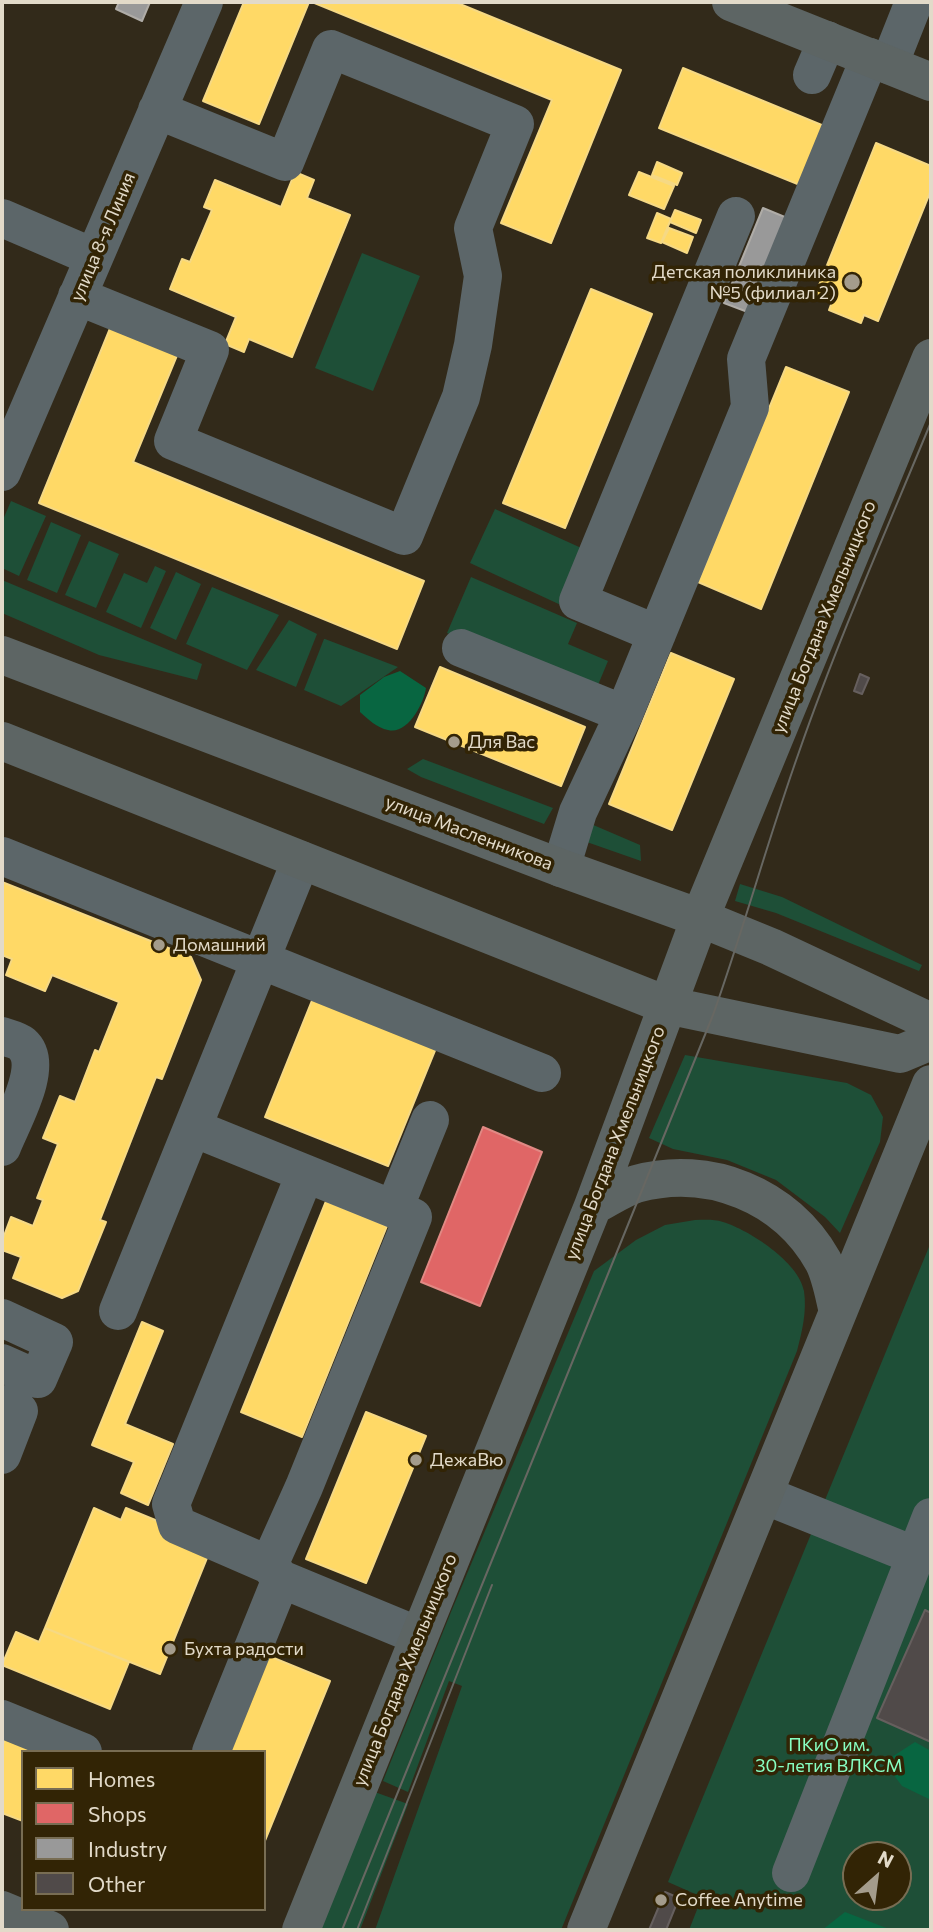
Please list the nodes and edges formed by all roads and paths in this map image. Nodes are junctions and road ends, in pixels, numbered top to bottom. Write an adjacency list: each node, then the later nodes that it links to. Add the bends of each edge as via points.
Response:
1 (204, 2): 8 (street, улица 8-я Линия)
2 (731, 2): 4 (main road)
3 (914, 2): 5 (street)
4 (827, 40): 5 (main road); 6 (street)
5 (879, 61): 7 (main road); 16 (street, via 746,359 750,407)
6 (812, 75)
7 (931, 82)
8 (158, 110): 11 (street, улица 8-я Линия); 12 (street, via 285,162 331,49 515,124 473,228 483,276 461,397 404,536 173,441 210,350)
9 (736, 215): 16 (street, via 578,601)
10 (2, 218): 11 (street)
11 (93, 257): 12 (street, улица 8-я Линия)
12 (77, 296): 14 (street, улица 8-я Линия)
13 (931, 358): 24 (main road, улица Богдана Хмельницкого)
14 (15, 403): 15 (street, улица 8-я Линия)
15 (2, 472)
16 (657, 634): 19 (street)
17 (461, 648): 19 (street)
18 (2, 655): 23 (main road, улица Масленникова)
19 (624, 714): 23 (street, via 578,811)
20 (2, 741): 22 (main road)
21 (2, 856): 25 (street)
22 (301, 860): 25 (street); 26 (main road)
23 (561, 868): 24 (main road, улица Масленникова)
24 (699, 918): 26 (main road, улица Богдана Хмельницкого); 27 (main road, улица Масленникова)
25 (261, 959): 30 (street); 33 (street)
26 (666, 1005): 29 (main road, via 900,1054); 36 (main road, улица Богдана Хмельницкого)
27 (931, 1022)
28 (2, 1036): 34 (street, via 21,1043 30,1055 31,1076)
29 (931, 1041)
30 (542, 1073)
31 (931, 1084): 39 (main road)
32 (430, 1120): 37 (street)
33 (193, 1128): 35 (street); 38 (street)
34 (2, 1147)
35 (305, 1174): 37 (street); 47 (street, via 171,1504 177,1525)
36 (593, 1206): 39 (main road, via 652,1181 693,1177 744,1189 778,1208 806,1235 825,1264); 48 (main road, улица Богдана Хмельницкого)
37 (394, 1209): 47 (street, via 413,1217 304,1487)
38 (118, 1311)
39 (838, 1312): 44 (main road)
40 (2, 1318): 41 (street, via 54,1342 38,1379)
41 (2, 1363)
42 (2, 1404): 43 (street, via 19,1411)
43 (2, 1455)
44 (764, 1495): 46 (street); 56 (main road)
45 (931, 1517): 46 (street)
46 (916, 1556): 52 (street)
47 (275, 1572): 48 (street); 51 (street)
48 (419, 1636): 55 (main road, улица Богдана Хмельницкого)
49 (2, 1719): 50 (street)
50 (78, 1750)
51 (212, 1750)
52 (791, 1873)
53 (2, 1910): 54 (main road)
54 (50, 1930)
55 (301, 1930)
56 (586, 1930)

